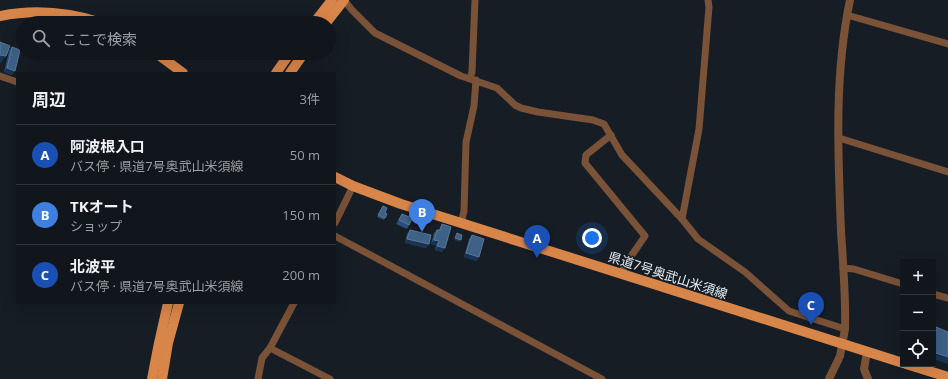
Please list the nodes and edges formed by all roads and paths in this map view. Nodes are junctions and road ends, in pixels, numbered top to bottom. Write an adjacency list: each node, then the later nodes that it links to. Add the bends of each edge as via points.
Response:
1 (332, 0): 9 (main road)
2 (344, 0): 10 (main road); 19 (street, via 375,33)
3 (475, 0): 19 (street)
4 (708, 0): 26 (street, via 699,129)
5 (850, 0): 6 (street)
6 (847, 15): 11 (street); 22 (street, via 840,82)
7 (0, 16): 8 (main road, via 24,12)
8 (79, 16)
9 (319, 16)
10 (331, 16)
11 (948, 44)
12 (165, 60): 15 (main road)
13 (285, 60): 16 (main road)
14 (299, 60): 17 (main road)
15 (182, 72)
16 (277, 72)
17 (291, 72)
18 (0, 76): 20 (street)
19 (473, 80): 21 (street, via 497,88 521,108 598,121 604,124); 28 (street, via 474,106 466,142 464,211)
20 (16, 82)
21 (611, 135): 26 (street, via 622,155); 31 (street, via 586,155 585,163 645,236)
22 (839, 138): 23 (street); 30 (street)
23 (948, 172)
24 (336, 177): 25 (main road, 県道7号奥武山米須線)
25 (354, 186): 27 (street); 28 (main road, 県道7号奥武山米須線)
26 (682, 219): 38 (street, via 698,239 745,272 789,311)
27 (336, 222)
28 (461, 223): 31 (main road, 県道7号奥武山米須線)
29 (336, 237): 49 (street)
30 (843, 268): 32 (street); 38 (street)
31 (621, 274): 39 (main road, 県道7号奥武山米須線)
32 (900, 283)
33 (936, 295): 34 (street)
34 (948, 298)
35 (168, 304): 45 (main road)
36 (179, 304): 46 (main road)
37 (293, 304): 40 (street)
38 (845, 329): 39 (street)
39 (843, 344): 41 (main road, 県道7号奥武山米須線); 50 (street)
40 (270, 348): 47 (street, via 262,358); 48 (street)
41 (867, 352): 42 (main road, 県道7号奥武山米須線); 51 (street, via 864,369)
42 (900, 363)
43 (914, 367): 44 (main road, 県道7号奥武山米須線)
44 (948, 377)
45 (152, 379)
46 (162, 379)
47 (258, 379)
48 (330, 379)
49 (602, 379)
50 (829, 379)
51 (868, 379)

